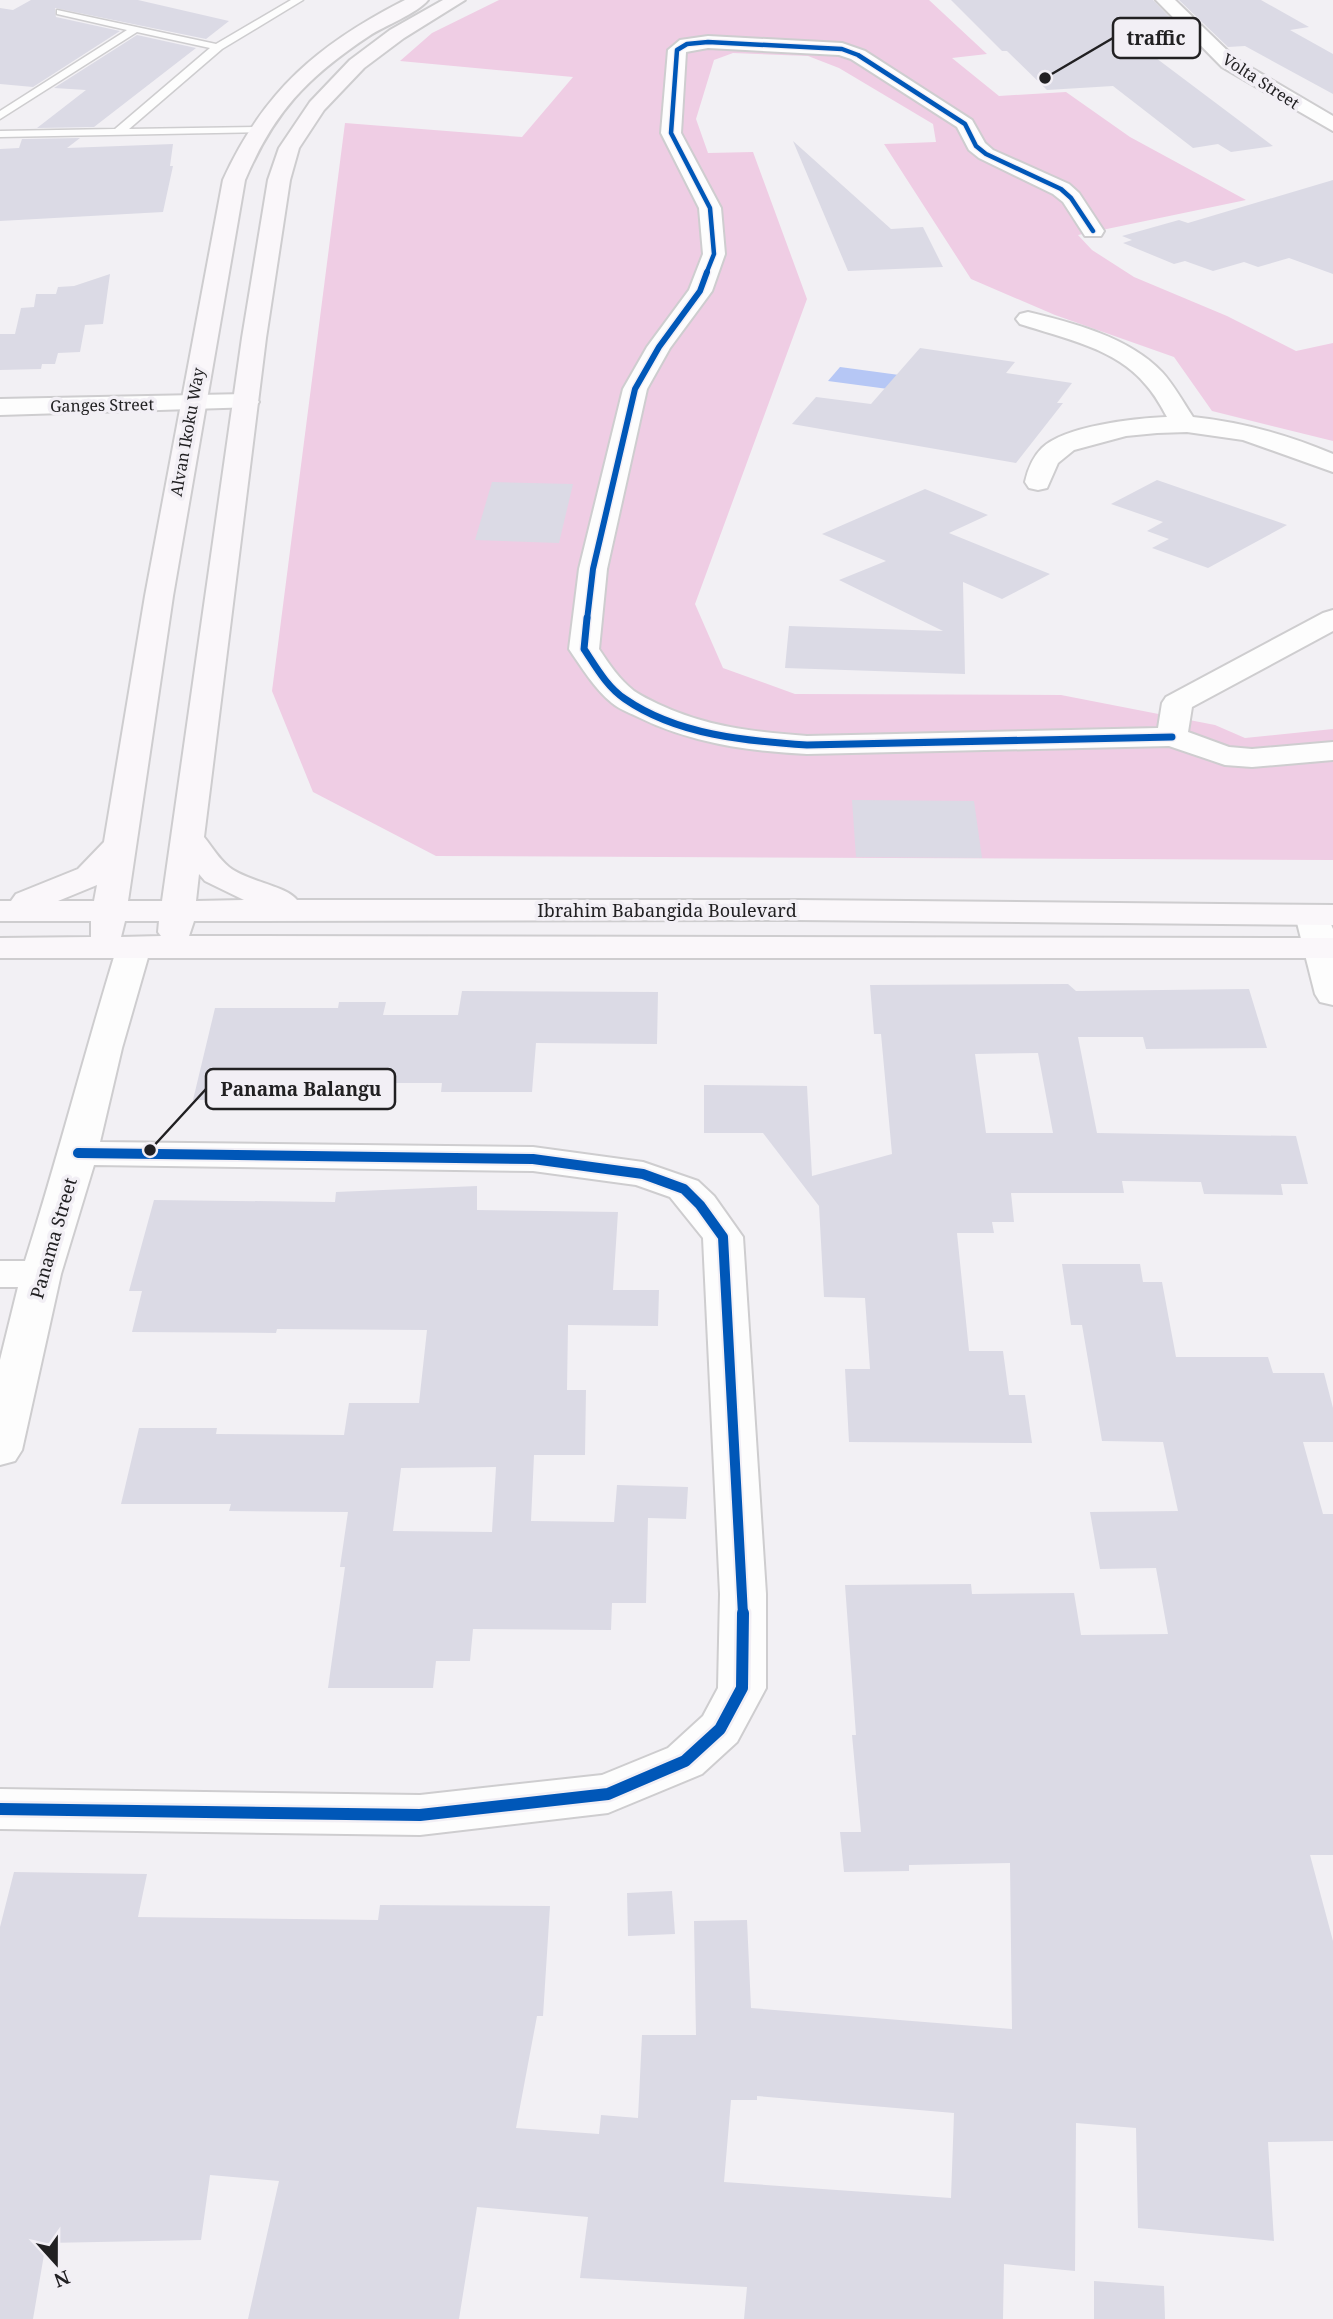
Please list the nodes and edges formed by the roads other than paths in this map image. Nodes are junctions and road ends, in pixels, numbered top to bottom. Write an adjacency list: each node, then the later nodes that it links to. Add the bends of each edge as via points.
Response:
1 (298, 0): 7 (lane)
2 (419, 0): 10 (street, Alvan Ikoku Way, via 361,32 314,69 275,105)
3 (456, 0): 15 (street, via 357,64 317,106 289,148 279,180)
4 (1164, 0): 9 (street, Volta Street, via 1229,63)
5 (61, 12): 6 (lane)
6 (135, 29): 7 (lane); 8 (lane)
7 (218, 47): 11 (lane)
8 (0, 116)
9 (1333, 125)
10 (260, 130): 11 (lane); 16 (street, Alvan Ikoku Way, via 234,180)
11 (118, 132): 12 (lane)
12 (0, 134)
13 (1093, 231): 22 (street, via 1061,189 986,154 976,146 965,124 858,55 823,46 708,42 677,50 671,133 710,208 714,254 700,292 635,389 593,569 584,649 625,699 669,721 758,742 807,745)
14 (1028, 319): 18 (street, via 1131,358 1153,377)
15 (246, 402): 16 (street, Ganges Street); 24 (street)
16 (192, 403): 17 (street, Ganges Street); 25 (street, Alvan Ikoku Way)
17 (0, 407)
18 (1185, 423): 19 (street, via 1251,433); 20 (street, via 1142,425 1075,440 1048,454)
19 (1333, 464)
20 (1038, 482)
21 (1333, 619): 22 (street, via 1177,704)
22 (1172, 737): 23 (street, via 1226,756)
23 (1333, 751)
24 (187, 838): 26 (street); 27 (street, via 217,874 246,890)
25 (122, 842): 28 (street, via 90,876); 29 (street, Alvan Ikoku Way)
26 (178, 909): 27 (street, Ibrahim Babangida Boulevard); 29 (street, Ibrahim Babangida Boulevard); 31 (street)
27 (304, 909): 30 (street, Ibrahim Babangida Boulevard, via 769,910)
28 (0, 910): 29 (street, Ibrahim Babangida Boulevard)
29 (110, 910): 31 (street, Alvan Ikoku Way)
30 (1324, 932): 31 (street, Ibrahim Babangida Boulevard); 33 (street)
31 (137, 947): 32 (street, Ibrahim Babangida Boulevard); 34 (street, Panama Street, via 104,1048)
32 (0, 948)
33 (1333, 994)
34 (78, 1153): 36 (street, Panama Street); 38 (street, via 533,1159 643,1174 684,1189 723,1237 743,1594 742,1688 720,1729 685,1760 608,1794 420,1815)
35 (0, 1274): 36 (street)
36 (41, 1274): 37 (street, Panama Street)
37 (0, 1450)
38 (0, 1809)

